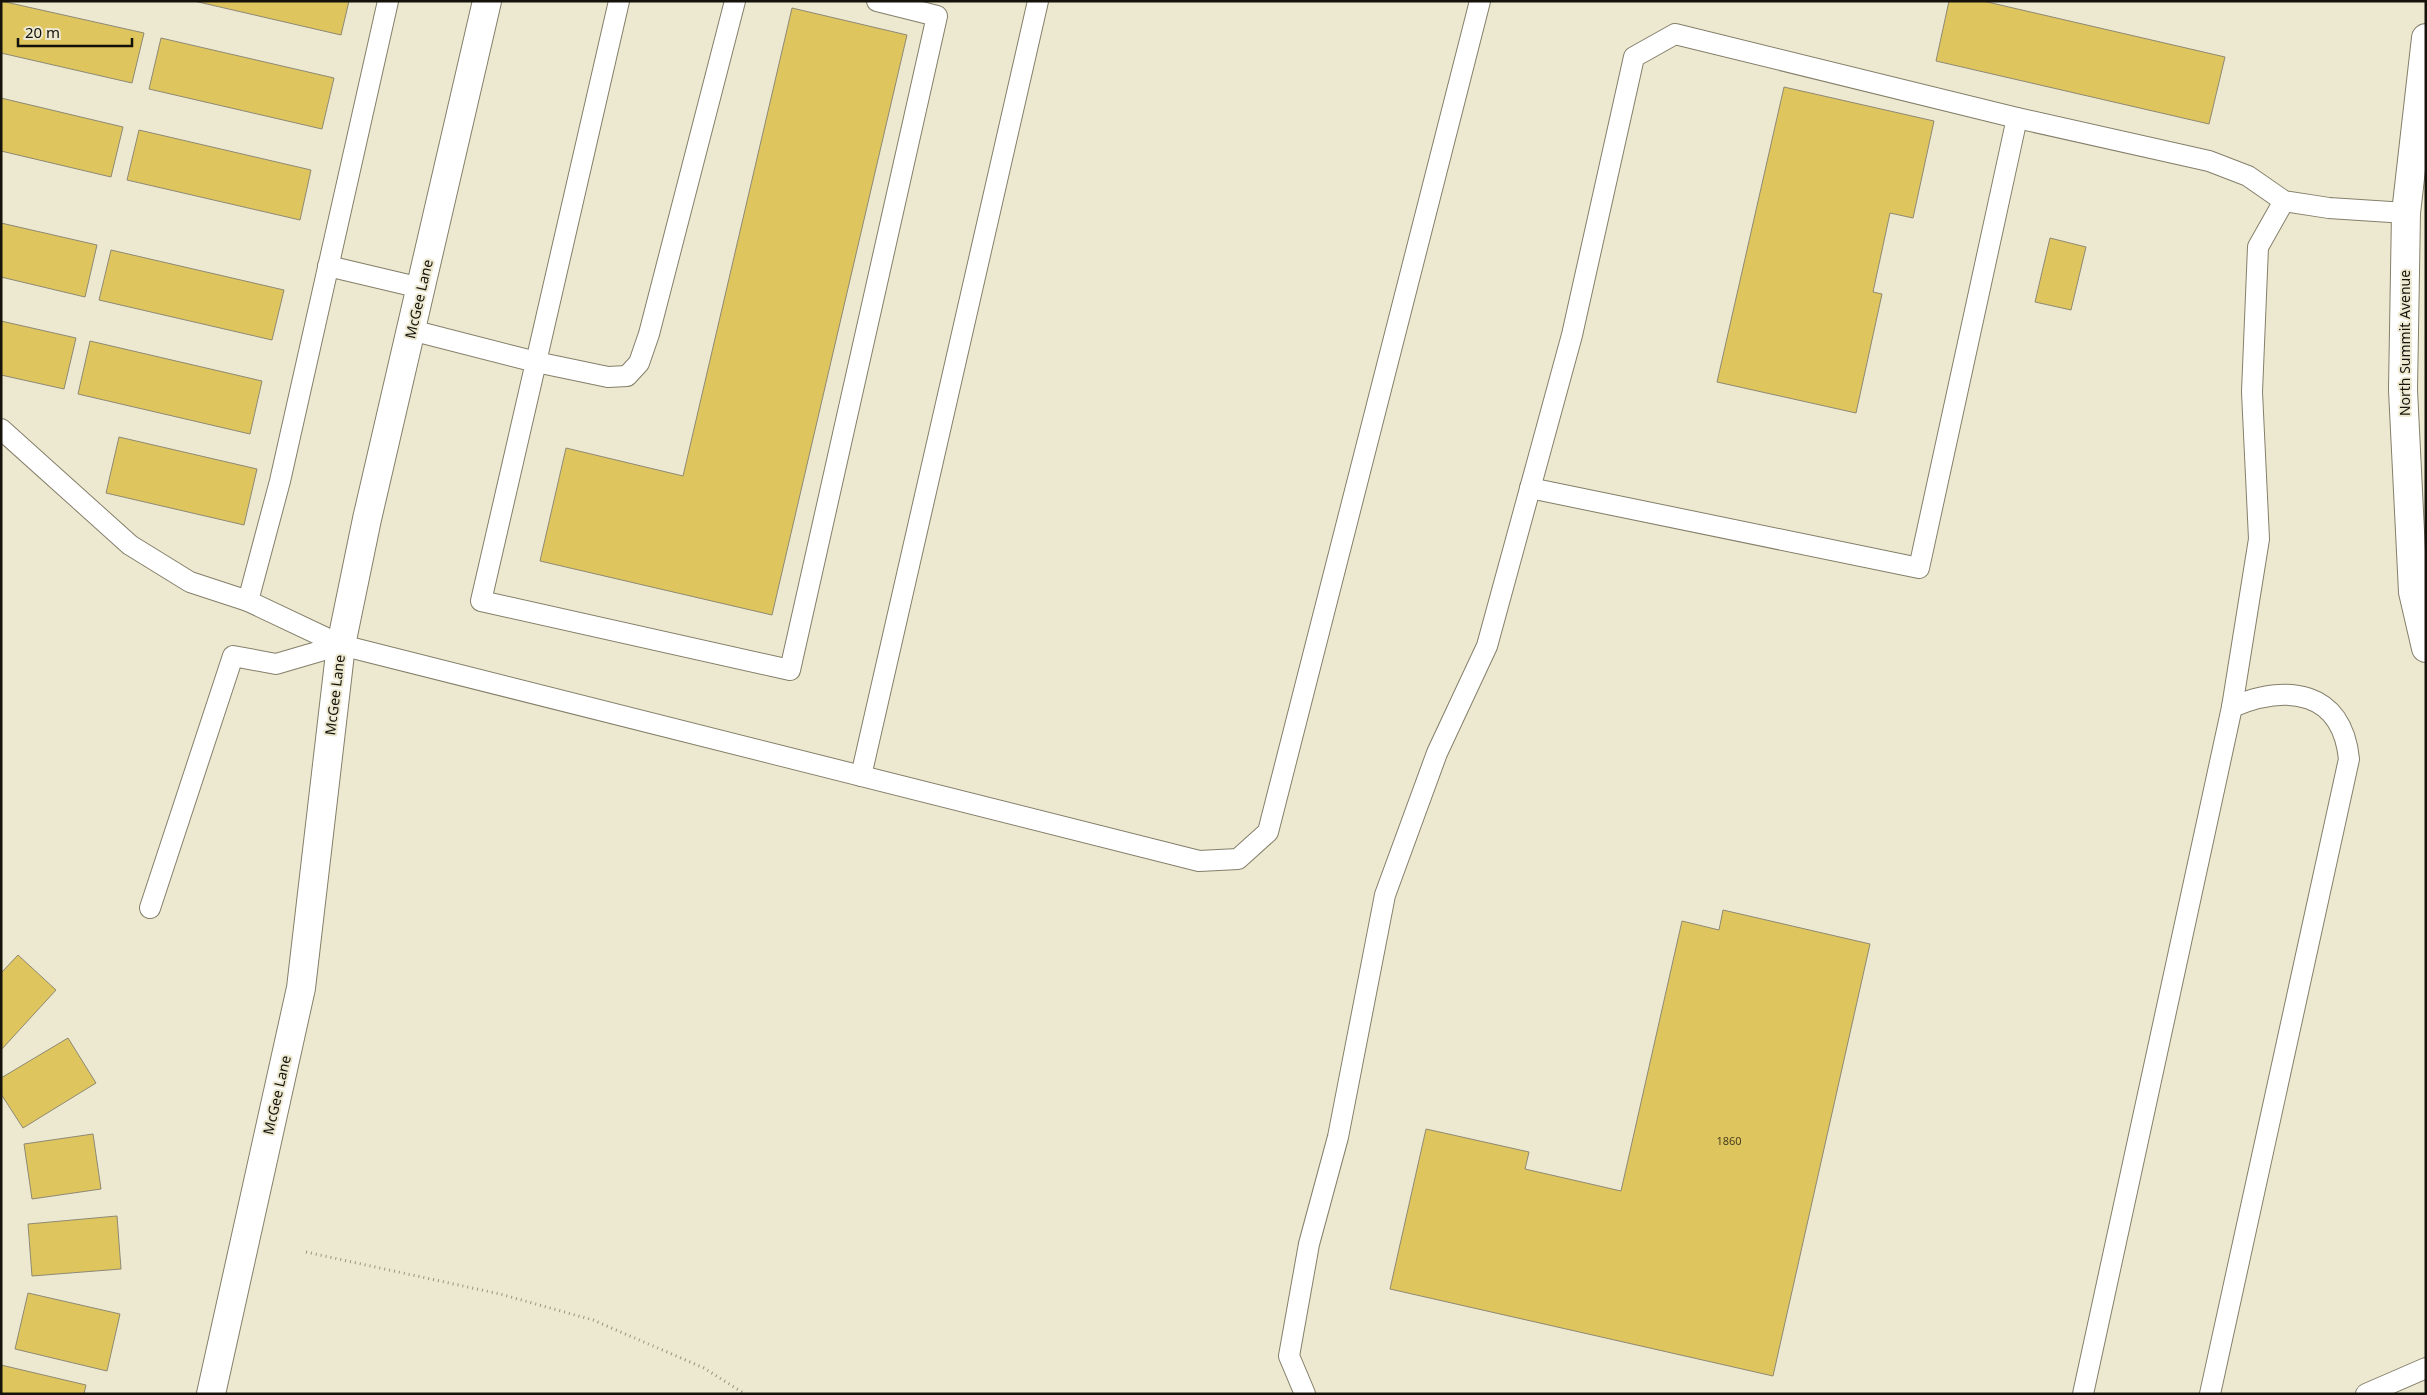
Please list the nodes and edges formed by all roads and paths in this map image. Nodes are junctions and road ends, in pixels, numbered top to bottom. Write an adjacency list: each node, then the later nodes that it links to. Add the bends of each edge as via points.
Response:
1 (388, 1): 12 (lane)
2 (488, 1): 13 (street, McGee Lane)
3 (619, 1): 15 (lane)
4 (735, 1): 15 (lane, via 649,334 638,363 627,376 608,377)
5 (877, 1): 15 (lane, via 938,16 790,670 481,601)
6 (1038, 1): 22 (lane)
7 (1480, 1): 22 (lane, via 1268,832 1238,859 1199,861)
8 (2426, 38): 11 (street, North Summit Avenue)
9 (2017, 118): 10 (lane, via 2209,161 2248,176); 17 (lane, via 1675,34 1634,57 1572,336); 17 (lane, via 1919,568)
10 (2284, 201): 11 (lane, via 2329,208); 21 (lane, via 2258,248 2252,392 2259,539)
11 (2416, 213): 20 (street, North Summit Avenue, via 2403,390 2413,592)
12 (328, 266): 13 (lane); 18 (lane, via 280,481)
13 (421, 288): 14 (street, McGee Lane)
14 (411, 330): 15 (lane); 19 (street, McGee Lane)
15 (536, 362)
16 (1, 429): 18 (lane, via 130,545 190,582)
17 (1530, 488): 28 (lane, via 1487,646 1437,753 1385,895 1338,1137 1309,1244 1289,1356)
18 (248, 601): 19 (lane)
19 (341, 645): 22 (lane); 23 (lane, via 276,664 233,656); 26 (street, McGee Lane, via 301,988)
20 (2426, 648)
21 (2232, 707): 29 (lane); 30 (lane, via 2264,696 2309,698 2326,707 2338,720 2347,739 2349,759)
22 (861, 776)
23 (150, 908)
24 (306, 1252): 27 (path, via 500,1294 593,1320 704,1368)
25 (2426, 1368): 31 (lane)
26 (211, 1394)
27 (746, 1394)
28 (1305, 1394)
29 (2083, 1394)
30 (2210, 1394)
31 (2366, 1394)

